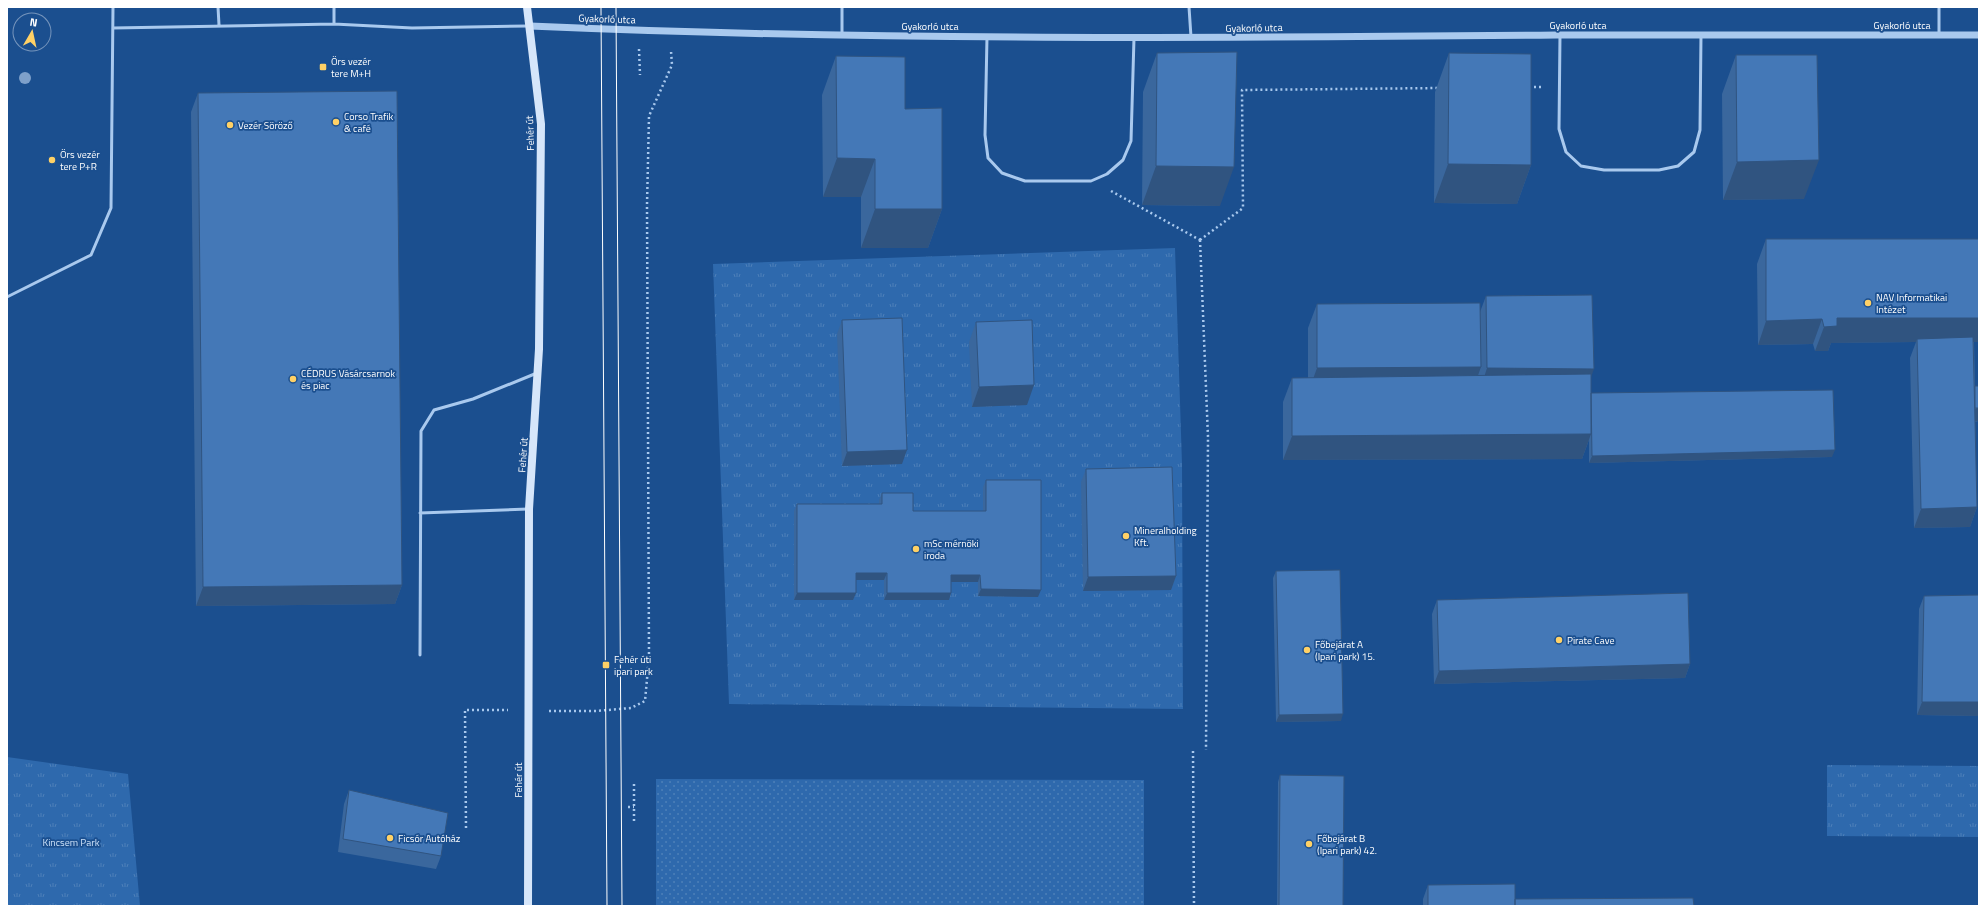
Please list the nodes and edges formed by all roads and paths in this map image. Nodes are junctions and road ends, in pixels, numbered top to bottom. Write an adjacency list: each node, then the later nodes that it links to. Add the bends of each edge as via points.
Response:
1 (113, 7): 11 (lane)
2 (218, 7): 9 (lane)
3 (334, 7): 8 (lane)
4 (527, 7): 10 (main road, Fehér út)
5 (842, 7): 17 (lane)
6 (1189, 7): 20 (lane)
7 (1939, 7): 15 (lane)
8 (334, 24): 9 (lane); 10 (lane, via 412,28)
9 (219, 25): 11 (lane)
10 (530, 26): 12 (street, Gyakorló utca); 27 (main road, Fehér út, via 541,124)
11 (113, 28): 26 (lane, via 111,208 91,255)
12 (670, 31): 17 (street, Gyakorló utca); 31 (path, via 672,65 649,116 649,657 645,701 631,708 596,711)
13 (1560, 35): 14 (street, Gyakorló utca); 20 (street, Gyakorló utca); 22 (lane)
14 (1701, 35): 15 (street, Gyakorló utca); 22 (lane, via 1700,130 1694,152 1678,166 1659,170 1604,170 1581,166 1566,152 1559,129)
15 (1940, 35): 16 (street, Gyakorló utca)
16 (1979, 35)
17 (842, 36): 18 (street, Gyakorló utca)
18 (987, 37): 19 (street, Gyakorló utca); 24 (lane, via 985,135 988,158 1002,173 1025,181)
19 (1134, 38): 20 (street, Gyakorló utca); 24 (lane, via 1131,141 1123,160 1107,174)
20 (1191, 39)
21 (1528, 87): 22 (path)
22 (1559, 87)
23 (1448, 88): 25 (path, via 1242,90 1243,208)
24 (1091, 180): 25 (path)
25 (1200, 240): 32 (path, via 1208,437)
26 (7, 297)
27 (538, 372): 28 (main road, Fehér út); 29 (lane, via 473,399 434,410 421,431)
28 (529, 509): 29 (lane); 31 (main road, Fehér út)
29 (420, 513): 30 (lane)
30 (420, 655)
31 (529, 710): 38 (path, via 465,710); 39 (main road, Fehér út)
32 (1206, 750)
33 (1193, 751): 40 (path)
34 (634, 782): 36 (path)
35 (628, 807): 36 (path)
36 (634, 807): 37 (path)
37 (634, 821)
38 (466, 828)
39 (528, 906)
40 (1194, 906)

